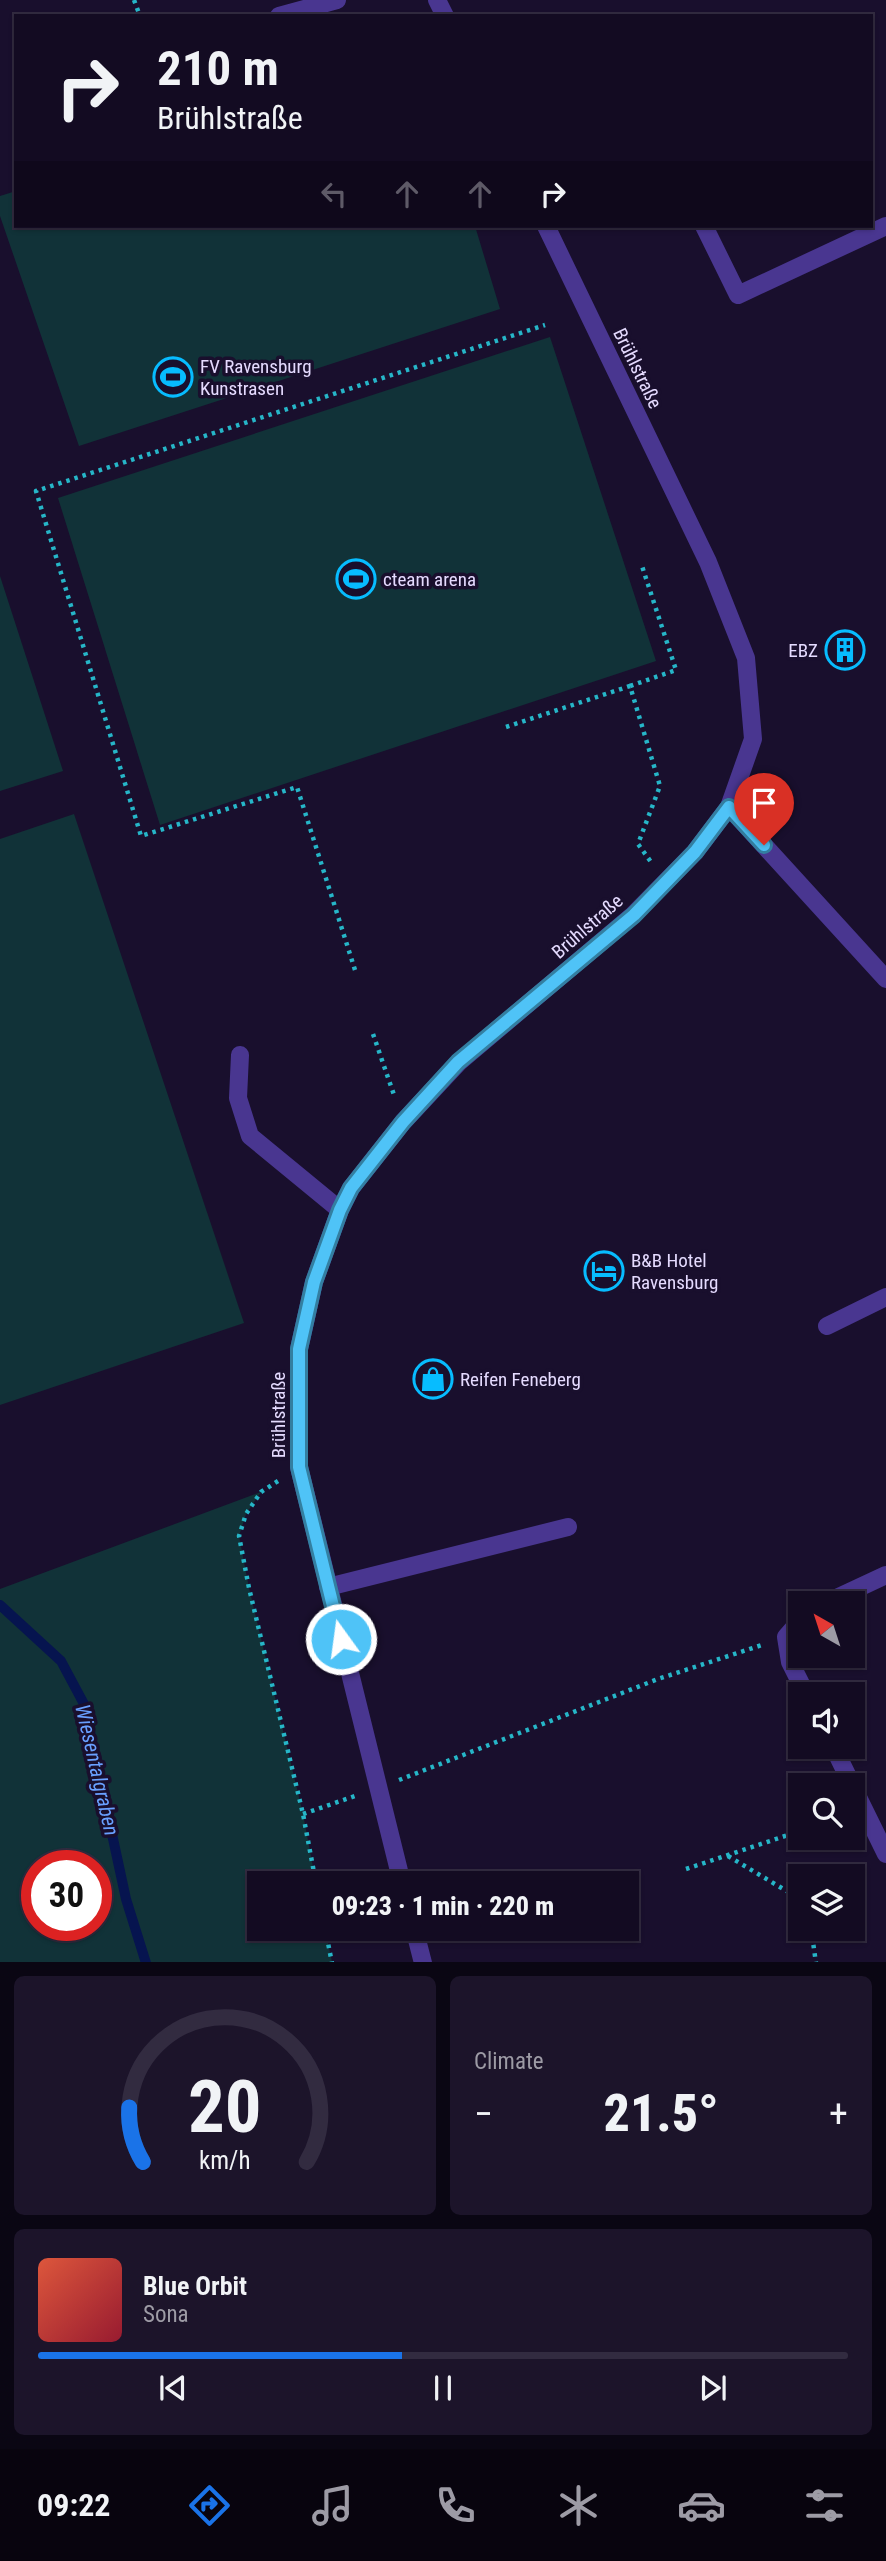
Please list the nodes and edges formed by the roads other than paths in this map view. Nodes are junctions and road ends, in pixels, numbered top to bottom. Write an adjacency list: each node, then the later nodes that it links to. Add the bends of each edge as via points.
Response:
1 (337, 0): 2 (street)
2 (286, 14)
3 (886, 226): 5 (street, via 738,295)
4 (547, 228): 6 (street, Brühlstraße, via 708,562 746,657 753,739)
5 (705, 228)
6 (729, 807): 7 (street); 9 (street, Brühlstraße, via 695,852 634,915 458,1062 403,1122 351,1188)
7 (886, 979)
8 (240, 1055): 9 (street, via 238,1098 250,1136)
9 (340, 1210): 14 (street, Brühlstraße, via 314,1282 299,1349 299,1467)
10 (886, 1297): 11 (street)
11 (827, 1326)
12 (568, 1527): 14 (street)
13 (886, 1575): 15 (street)
14 (328, 1587): 18 (street, Brühlstraße)
15 (851, 1591)
16 (865, 1811): 17 (street)
17 (886, 1854)
18 (399, 1871)
19 (417, 1941): 20 (street)
20 (423, 1962)

